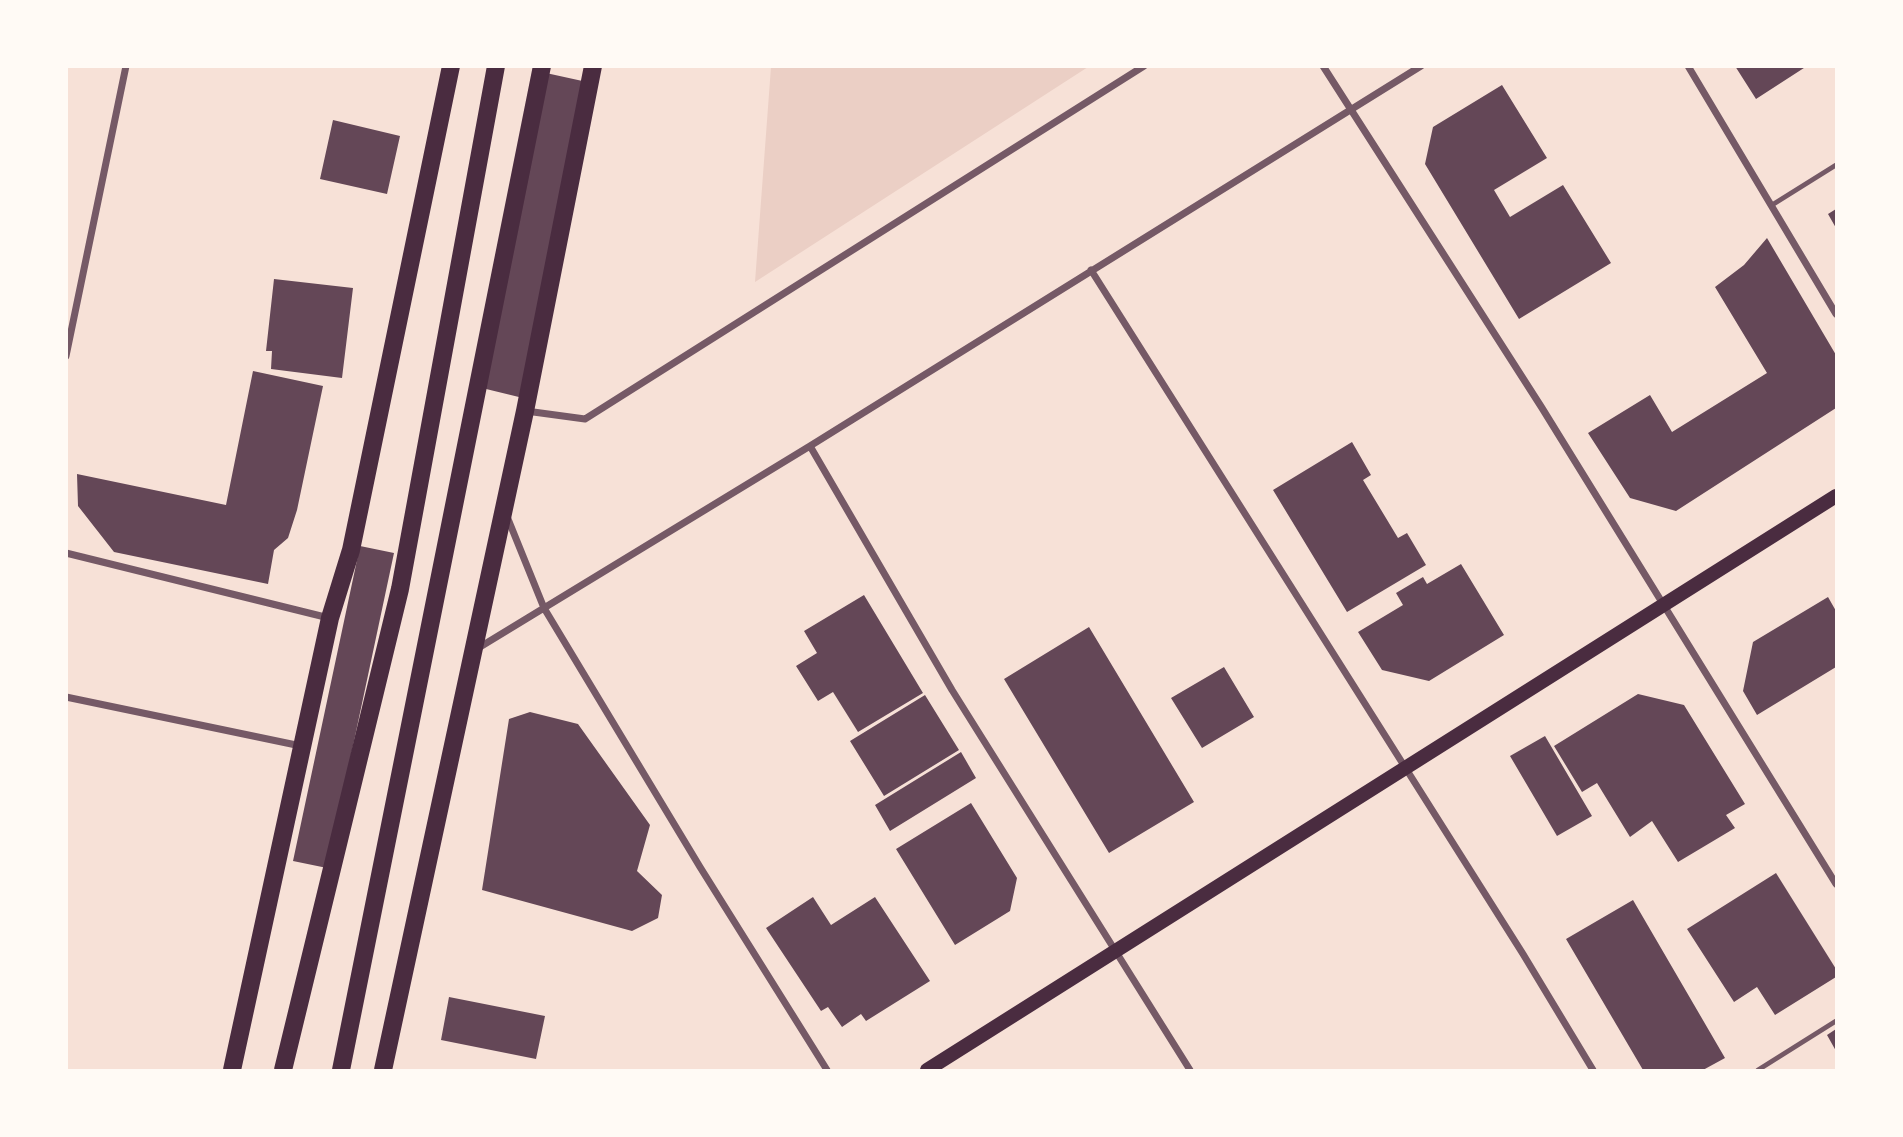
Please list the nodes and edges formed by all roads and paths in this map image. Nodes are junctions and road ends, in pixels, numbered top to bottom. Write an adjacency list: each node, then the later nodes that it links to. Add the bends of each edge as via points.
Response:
1 (126, 66): 15 (street)
2 (452, 66): 23 (main road, via 351,550)
3 (496, 66): 32 (main road, via 400,589)
4 (542, 66): 33 (main road)
5 (593, 66): 16 (main road)
6 (1144, 66): 16 (street, via 585,419)
7 (1323, 66): 10 (street)
8 (1421, 66): 10 (street)
9 (1688, 66): 12 (street)
10 (1350, 110): 13 (street); 21 (street)
11 (1836, 165): 12 (lane)
12 (1772, 205): 14 (street)
13 (1091, 270): 17 (street); 27 (street)
14 (1836, 314)
15 (66, 356)
16 (525, 411): 19 (main road)
17 (810, 446): 22 (street); 29 (street, via 952,690)
18 (1836, 496): 21 (main road)
19 (504, 509): 22 (street); 24 (main road)
20 (66, 554): 23 (street)
21 (1664, 604): 27 (main road); 28 (street)
22 (544, 608): 24 (street); 35 (street)
23 (330, 618): 26 (main road)
24 (475, 650): 34 (main road)
25 (66, 696): 26 (street)
26 (301, 746): 31 (main road)
27 (1404, 768): 29 (main road); 38 (street)
28 (1836, 884)
29 (1116, 950): 36 (main road); 37 (street)
30 (1836, 1021): 39 (lane)
31 (232, 1070)
32 (284, 1070)
33 (341, 1070)
34 (383, 1070)
35 (827, 1070)
36 (927, 1070)
37 (1190, 1070)
38 (1593, 1070)
39 (1758, 1070)

